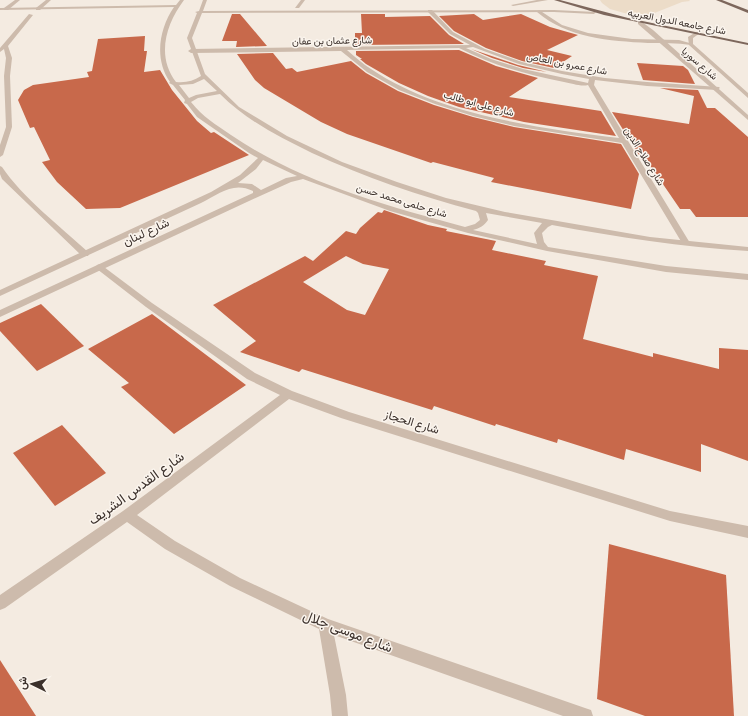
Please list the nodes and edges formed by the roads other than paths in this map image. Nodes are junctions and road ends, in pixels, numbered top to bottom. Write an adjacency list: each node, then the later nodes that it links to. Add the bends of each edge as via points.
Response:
1 (18, 0): 15 (street)
2 (49, 0): 16 (street)
3 (206, 0): 17 (street, شارع حلمى محمد حسن)
4 (304, 0): 13 (street)
5 (546, 0): 10 (street)
6 (556, 0): 22 (main road, شارع جامعه الدول العربيه)
7 (718, 0): 21 (main road)
8 (179, 3): 16 (street); 39 (street, شارع حلمى محمد حسن, via 168,12 162,38 165,67)
9 (505, 5): 10 (street)
10 (513, 5): 19 (street, via 519,7)
11 (588, 5): 26 (main road)
12 (397, 6): 13 (street)
13 (298, 7): 17 (street)
14 (0, 9): 15 (street)
15 (6, 9): 16 (street)
16 (38, 9)
17 (199, 9): 18 (street); 36 (street, شارع حلمى محمد حسن, via 191,26)
18 (430, 11): 19 (street); 33 (street, شارع عمرو بن العاص, via 437,22)
19 (520, 11): 20 (street)
20 (539, 11): 22 (street); 29 (street, via 562,26 592,35)
21 (748, 12)
22 (594, 13): 26 (main road, شارع جامعه الدول العربيه)
23 (24, 15): 24 (street)
24 (31, 15): 25 (street); 34 (street)
25 (39, 15)
26 (606, 16): 27 (main road, شارع جامعه الدول العربيه)
27 (640, 23): 28 (main road, شارع جامعه الدول العربيه); 29 (street, شارع سوريا)
28 (698, 32): 30 (street, شارع سوريا, via 690,37); 31 (main road, شارع جامعه الدول العربيه)
29 (662, 42): 30 (street); 40 (street, شارع سوريا)
30 (691, 44): 42 (street, شارع سوريا)
31 (748, 44)
32 (458, 46): 33 (street, شارع عثمان بن عفان); 35 (street, شارع عثمان بن عفان); 38 (street, via 473,54 535,75)
33 (473, 46): 38 (street, شارع عمرو بن العاص, via 522,63)
34 (3, 49): 46 (street, via 10,58 7,76 9,127)
35 (342, 49): 36 (street, شارع عثمان بن عفان); 45 (street, شارع على ابو طالب, via 372,74 395,86 455,108 534,128)
36 (191, 50): 37 (street, شارع حلمى محمد حسن)
37 (204, 76): 39 (street, via 188,83); 41 (street, شارع حلمى محمد حسن)
38 (591, 81): 40 (street, شارع عمرو بن العاص); 45 (street, شارع صلاح الدين)
39 (172, 83): 43 (street, شارع حلمى محمد حسن)
40 (716, 88): 44 (street, شارع سوريا)
41 (218, 93): 43 (street, via 203,95); 53 (street, شارع حلمى محمد حسن, via 269,129 314,152 397,185)
42 (748, 96)
43 (186, 102): 47 (street, شارع حلمى محمد حسن, via 214,128)
44 (748, 118)
45 (624, 141): 56 (street, شارع صلاح الدين)
46 (0, 155)
47 (262, 157): 49 (street, شارع حلمى محمد حسن); 51 (street, شارع لبنان, via 253,168)
48 (0, 168): 50 (street)
49 (304, 177): 52 (street, شارع لبنان, via 289,180); 55 (street, شارع حلمى محمد حسن, via 364,200)
50 (3, 178): 59 (street)
51 (230, 185): 52 (street, via 249,186 257,190); 59 (street, شارع لبنان)
52 (257, 194): 60 (street, شارع لبنان)
53 (478, 209): 54 (street, شارع حلمى محمد حسن); 55 (street, via 482,212 484,220 478,226)
54 (552, 223): 56 (street, شارع حلمى محمد حسن); 57 (street, via 545,225 538,233 540,243)
55 (465, 229): 57 (street, شارع حلمى محمد حسن)
56 (686, 243): 58 (street, شارع حلمى محمد حسن)
57 (545, 248): 61 (street, شارع حلمى محمد حسن, via 666,269)
58 (748, 249)
59 (85, 254): 62 (street, شارع لبنان)
60 (100, 267): 63 (street, شارع لبنان); 64 (street, شارع الحجاز, via 149,305 246,372)
61 (748, 277)
62 (0, 293)
63 (0, 314)
64 (288, 394): 65 (street, شارع القدس الشريف); 66 (street, شارع الحجاز, via 345,415 670,516)
65 (127, 515): 67 (street, شارع القدس الشريف); 68 (street, شارع موسى جلال, via 170,545 235,582)
66 (748, 532)
67 (0, 603)
68 (325, 625): 69 (street); 70 (street, شارع موسى جلال)
69 (340, 716)
70 (585, 716)

